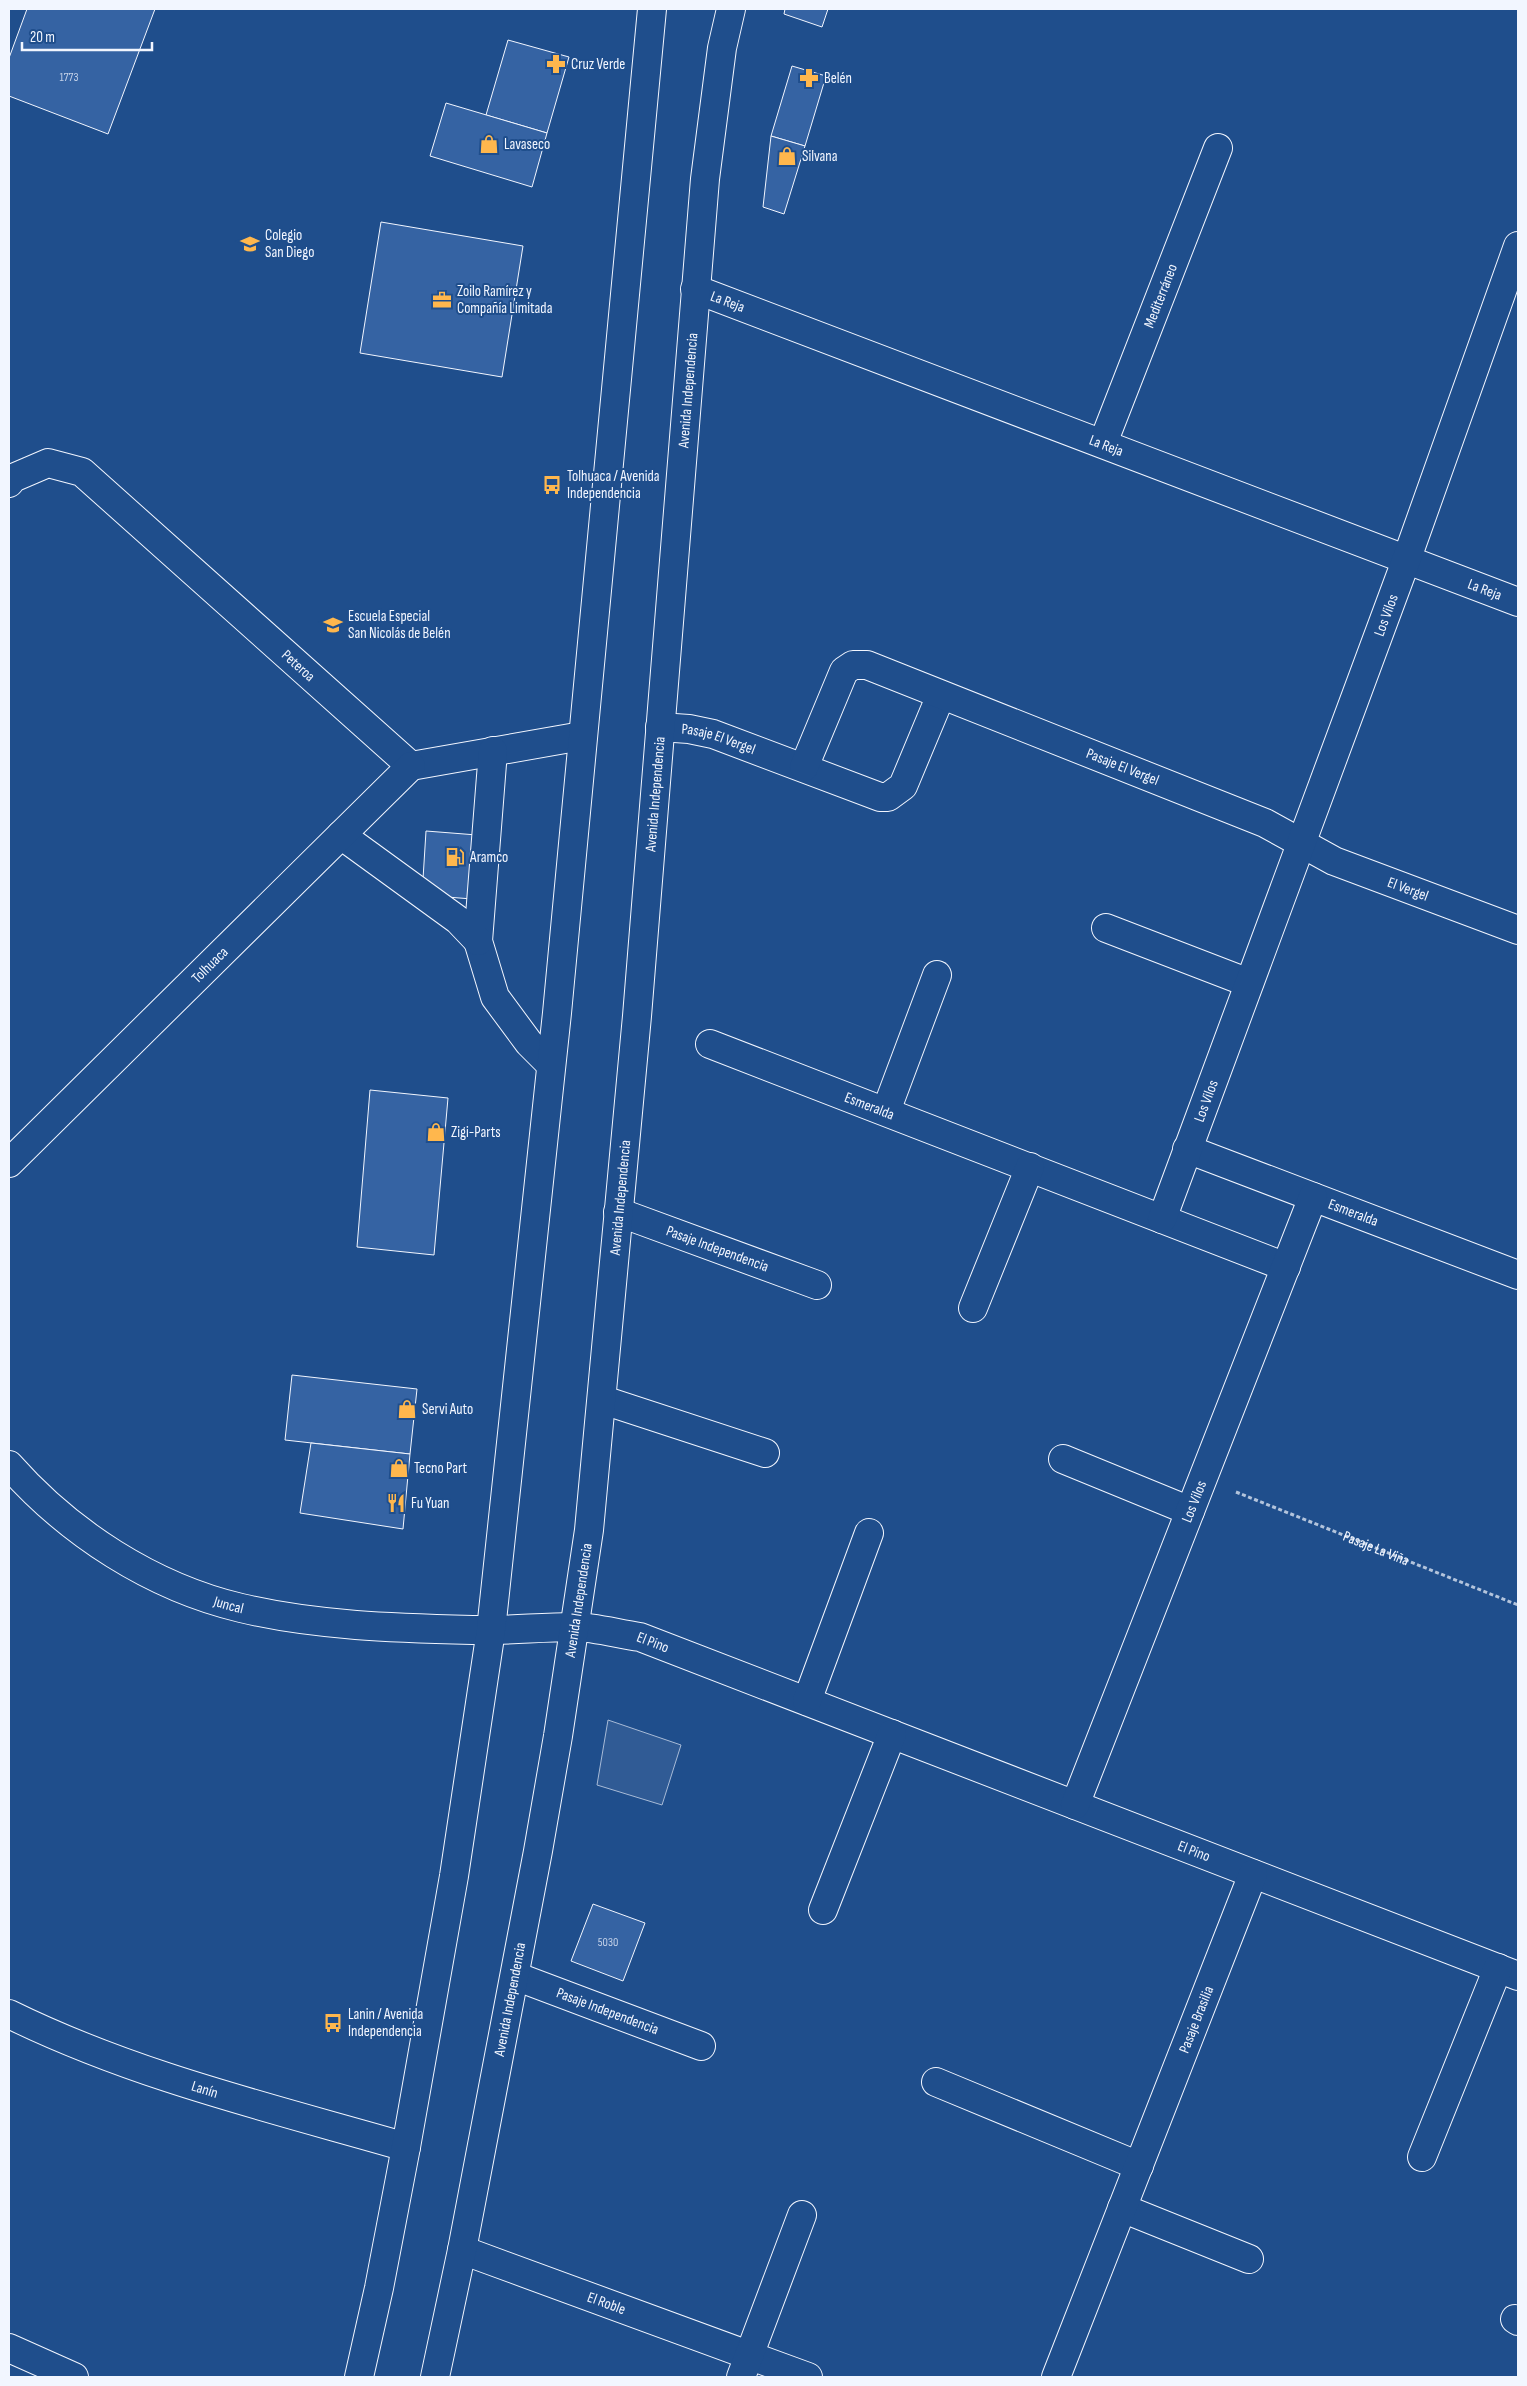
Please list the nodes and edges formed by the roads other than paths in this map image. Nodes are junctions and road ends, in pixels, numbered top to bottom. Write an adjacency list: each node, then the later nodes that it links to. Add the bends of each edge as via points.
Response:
1 (652, 9): 12 (street)
2 (731, 9): 5 (street, Avenida Independencia, via 722,48 705,179)
3 (1218, 148): 6 (street, Mediterráneo)
4 (1518, 246): 8 (street, Los Vilos)
5 (695, 289): 6 (street, La Reja); 11 (street, Avenida Independencia)
6 (1103, 444): 8 (street, La Reja)
7 (9, 483): 14 (street, Peteroa, via 13,478 48,463 82,472)
8 (1406, 558): 9 (street, La Reja); 17 (street, Los Vilos)
9 (1518, 602)
10 (940, 695): 15 (street, Pasaje El Vergel, via 903,786 894,795 880,797); 15 (street, Pasaje El Vergel, via 867,665 853,665 844,671); 17 (street, Pasaje El Vergel, via 1265,823)
11 (660, 727): 15 (street, Pasaje El Vergel, via 714,734); 30 (street, Avenida Independencia)
12 (582, 736): 13 (street); 24 (street)
13 (493, 752): 14 (street); 20 (street)
14 (411, 766): 16 (street, Tolhuaca)
15 (804, 767)
16 (341, 835): 20 (street, via 458,920); 27 (street, Tolhuaca)
17 (1301, 843): 19 (street, El Vergel, via 1334,861); 22 (street, Los Vilos)
18 (1106, 928): 22 (street)
19 (1518, 930)
20 (478, 941): 24 (street, via 495,997 529,1043)
21 (937, 975): 25 (street)
22 (1249, 983): 26 (street, Los Vilos)
23 (710, 1044): 25 (street, Esmeralda)
24 (551, 1065): 43 (street)
25 (886, 1111): 28 (street, Esmeralda)
26 (1188, 1149): 29 (street, Esmeralda); 31 (street, Los Vilos)
27 (9, 1163)
28 (1030, 1167): 31 (street, Esmeralda); 35 (street)
29 (1313, 1197): 32 (street, Los Vilos); 33 (street, Esmeralda)
30 (618, 1212): 34 (street, Pasaje Independencia); 36 (street, Avenida Independencia)
31 (1162, 1219): 32 (street, Esmeralda)
32 (1286, 1267): 40 (street, Los Vilos)
33 (1518, 1275)
34 (817, 1285)
35 (973, 1308)
36 (602, 1400): 37 (street); 42 (street, Avenida Independencia)
37 (765, 1453)
38 (1063, 1459): 40 (street)
39 (9, 1466): 43 (street, Juncal, via 85,1535 156,1577 202,1596 240,1608 287,1617 417,1629)
40 (1190, 1511): 46 (street, Los Vilos)
41 (870, 1533): 44 (street)
42 (575, 1627): 43 (street, El Pino); 44 (street, El Pino, via 640,1637); 50 (street, Avenida Independencia)
43 (491, 1630): 54 (street, via 460,1839)
44 (807, 1701): 45 (street, El Pino)
45 (892, 1734): 46 (street, El Pino); 48 (street)
46 (1075, 1805): 47 (street, El Pino)
47 (1253, 1874): 49 (street, El Pino); 56 (street, Pasaje Brasilia)
48 (823, 1910)
49 (1508, 1972): 55 (street, El Pino)
50 (515, 1976): 52 (street, Pasaje Independencia); 59 (street, Avenida Independencia)
51 (9, 2014): 54 (street, Lanín, via 138,2069)
52 (701, 2046)
53 (936, 2082): 56 (street)
54 (406, 2146): 64 (street)
55 (1422, 2157)
56 (1139, 2166): 57 (street, Pasaje Brasilia)
57 (1122, 2208): 60 (street); 67 (street, Pasaje Brasilia)
58 (802, 2215): 62 (street)
59 (462, 2250): 62 (street, El Roble); 65 (street, Avenida Independencia)
60 (1249, 2259)
61 (9, 2348): 63 (street)
62 (745, 2366): 66 (street, El Roble)
63 (74, 2377)
64 (360, 2377)
65 (435, 2377)
66 (808, 2377)
67 (1056, 2377)

